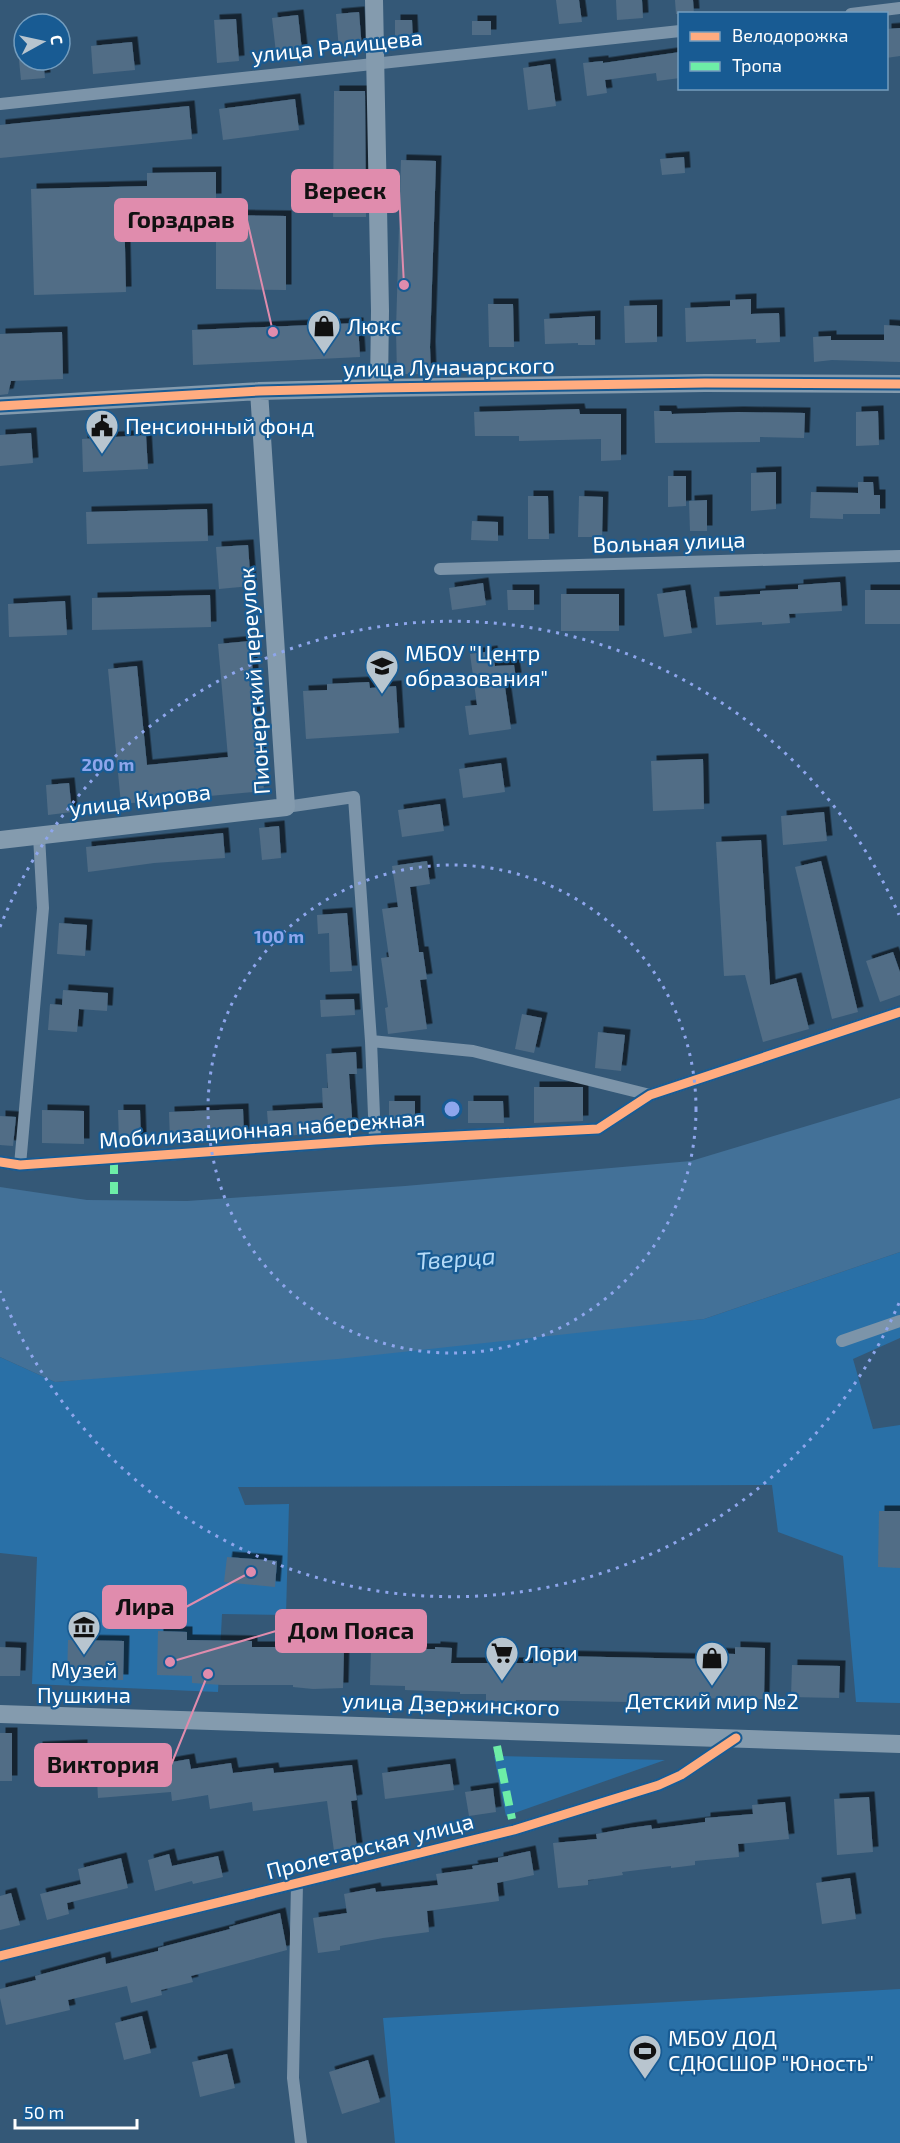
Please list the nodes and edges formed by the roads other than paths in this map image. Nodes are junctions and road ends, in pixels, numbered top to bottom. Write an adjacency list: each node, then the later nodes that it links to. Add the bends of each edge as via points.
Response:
1 (374, 0): 5 (street)
2 (900, 8): 3 (street)
3 (867, 12)
4 (678, 32): 5 (street, улица Радищева)
5 (374, 63): 6 (street, улица Радищева); 8 (street)
6 (0, 104)
7 (900, 384): 8 (street, улица Луначарского, via 705,382)
8 (379, 388): 9 (street, улица Луначарского)
9 (259, 391): 10 (street, улица Луначарского); 13 (street, Пионерский переулок)
10 (0, 406)
11 (900, 556): 12 (street, Вольная улица)
12 (440, 569)
13 (286, 807): 14 (street, улица Кирова); 17 (street, Пионерский переулок, via 354,797)
14 (39, 836): 15 (street, улица Кирова); 21 (street, via 43,908)
15 (0, 840)
16 (900, 1012): 18 (street, Мобилизационная набережная)
17 (371, 1041): 18 (street, via 473,1052); 19 (street, Пионерский переулок)
18 (650, 1095): 19 (street, Мобилизационная набережная, via 598,1129)
19 (375, 1140): 21 (street, Мобилизационная набережная)
20 (0, 1162): 21 (street, Мобилизационная набережная)
21 (20, 1165)
22 (900, 1321): 23 (street)
23 (842, 1341)
24 (0, 1714): 25 (street, улица Дзержинского)
25 (736, 1738): 26 (street, улица Дзержинского); 27 (street, Пролетарская улица, via 681,1775 638,1793 514,1830)
26 (900, 1744)
27 (297, 1884): 28 (street, Пролетарская улица); 29 (street, via 293,2078)
28 (0, 1956)
29 (301, 2143)

